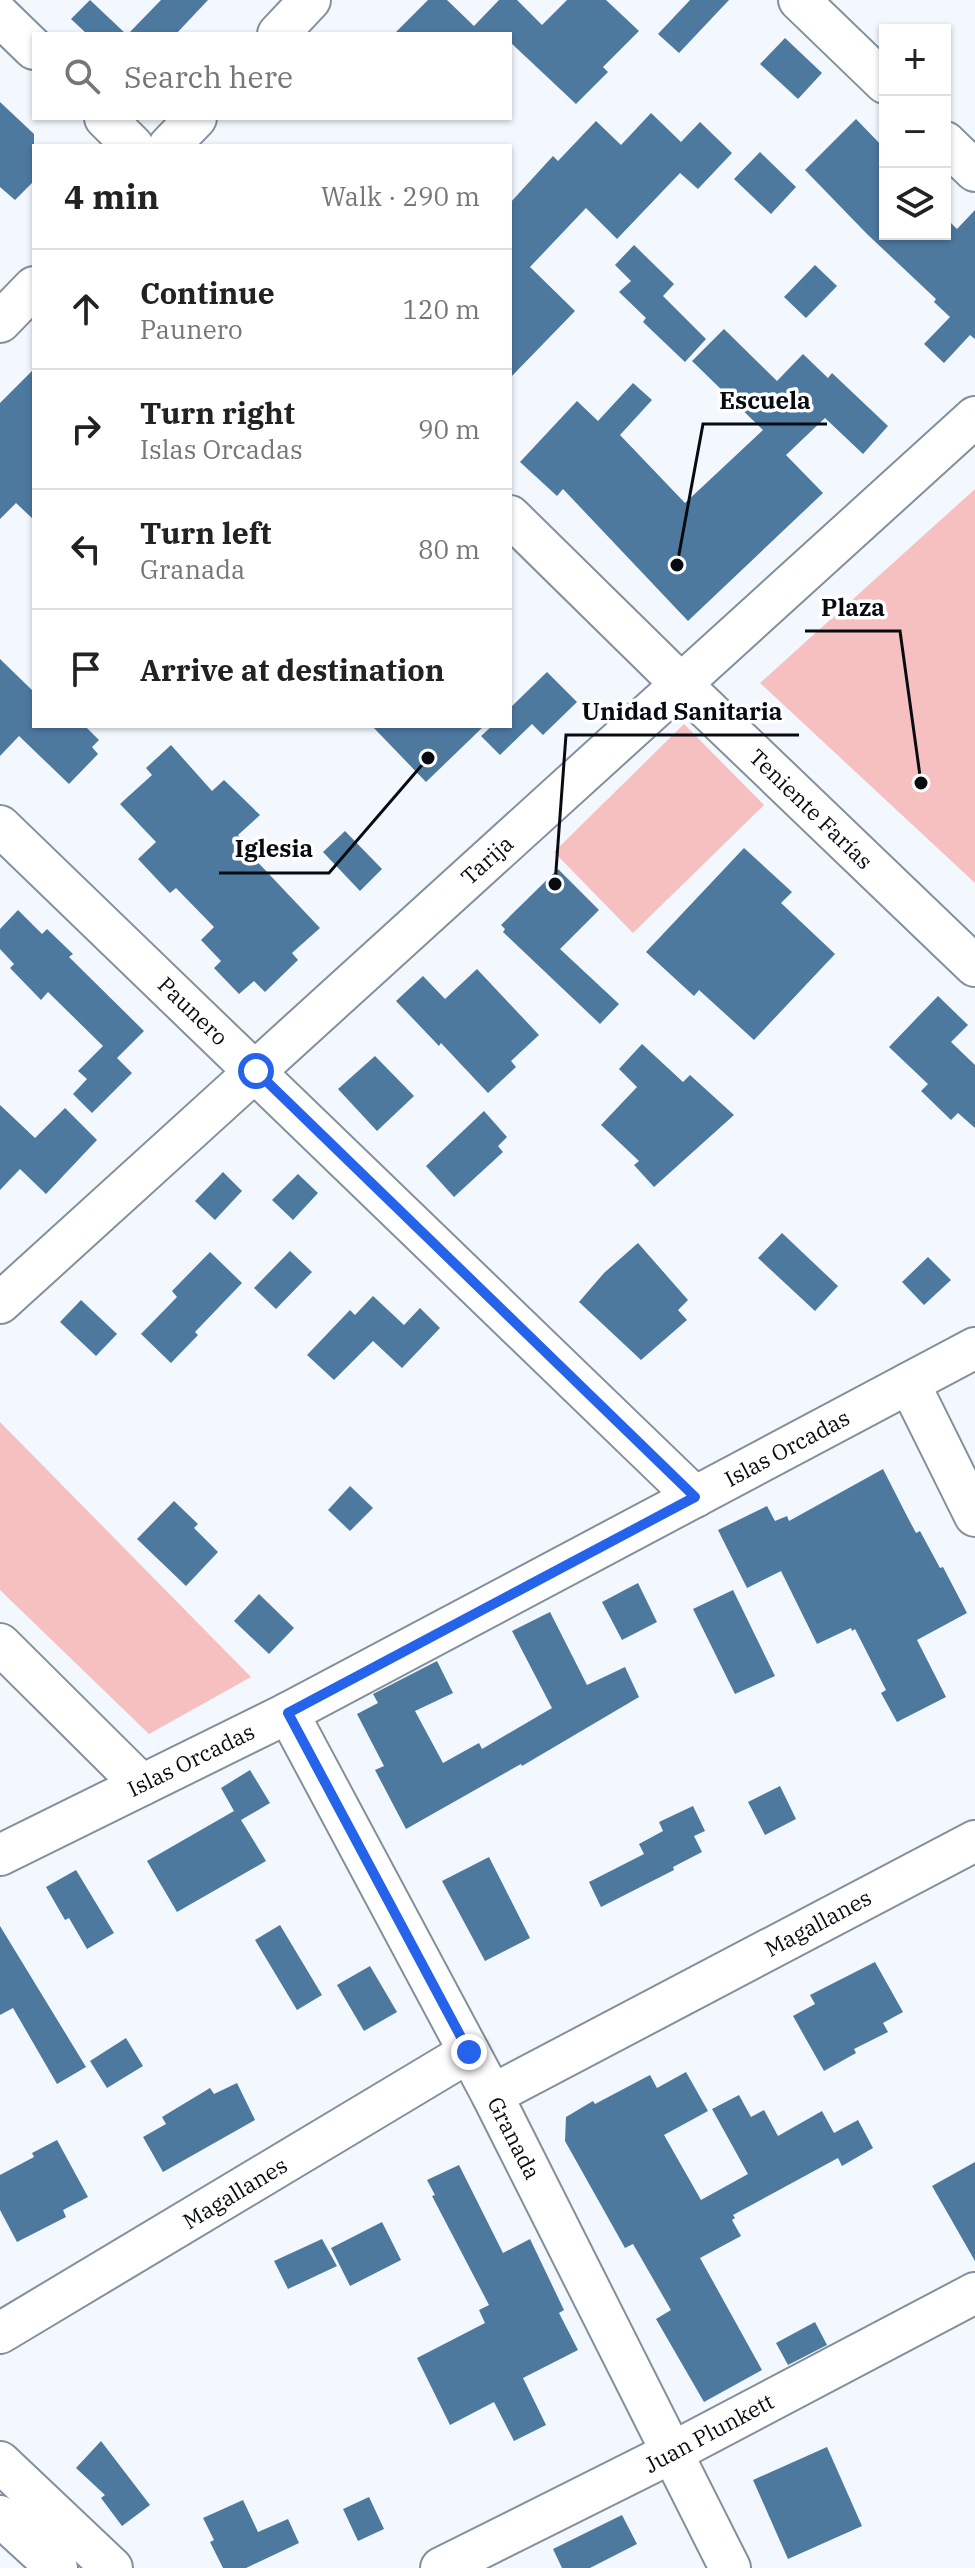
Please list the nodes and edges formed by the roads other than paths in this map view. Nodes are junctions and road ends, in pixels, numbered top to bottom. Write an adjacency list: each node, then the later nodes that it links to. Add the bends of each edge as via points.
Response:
1 (310, 0): 4 (street)
2 (799, 0): 6 (street)
3 (0, 16): 5 (street)
4 (280, 32)
5 (32, 47)
6 (879, 77)
7 (107, 120): 9 (street)
8 (194, 120): 10 (street)
9 (131, 144)
10 (171, 144)
11 (951, 148): 12 (street)
12 (975, 171)
13 (32, 289): 14 (street)
14 (0, 322)
15 (975, 417): 17 (street, Tarija)
16 (512, 518): 17 (street, Teniente Farías)
17 (681, 684): 19 (street, Teniente Farías); 20 (street, Tarija)
18 (0, 826): 20 (street, Paunero)
19 (975, 966)
20 (256, 1071): 21 (street, Tarija); 24 (street, Paunero)
21 (0, 1303)
22 (975, 1348): 23 (street, Islas Orcadas)
23 (909, 1383): 24 (street, Islas Orcadas); 25 (street)
24 (695, 1497): 27 (street, Islas Orcadas)
25 (975, 1516)
26 (0, 1644): 28 (street)
27 (288, 1713): 28 (street, Islas Orcadas); 31 (street, Granada)
28 (142, 1785): 30 (street, Islas Orcadas)
29 (975, 1841): 32 (street, Magallanes)
30 (0, 1855)
31 (469, 2052): 32 (street, Granada); 34 (street, Magallanes)
32 (492, 2095): 35 (street, Granada)
33 (975, 2293): 35 (street, Juan Plunkett)
34 (0, 2333)
35 (673, 2452): 40 (street, Juan Plunkett); 41 (street, Granada)
36 (0, 2462): 39 (street)
37 (0, 2516): 38 (street)
38 (57, 2568)
39 (112, 2568)
40 (441, 2568)
41 (730, 2568)

